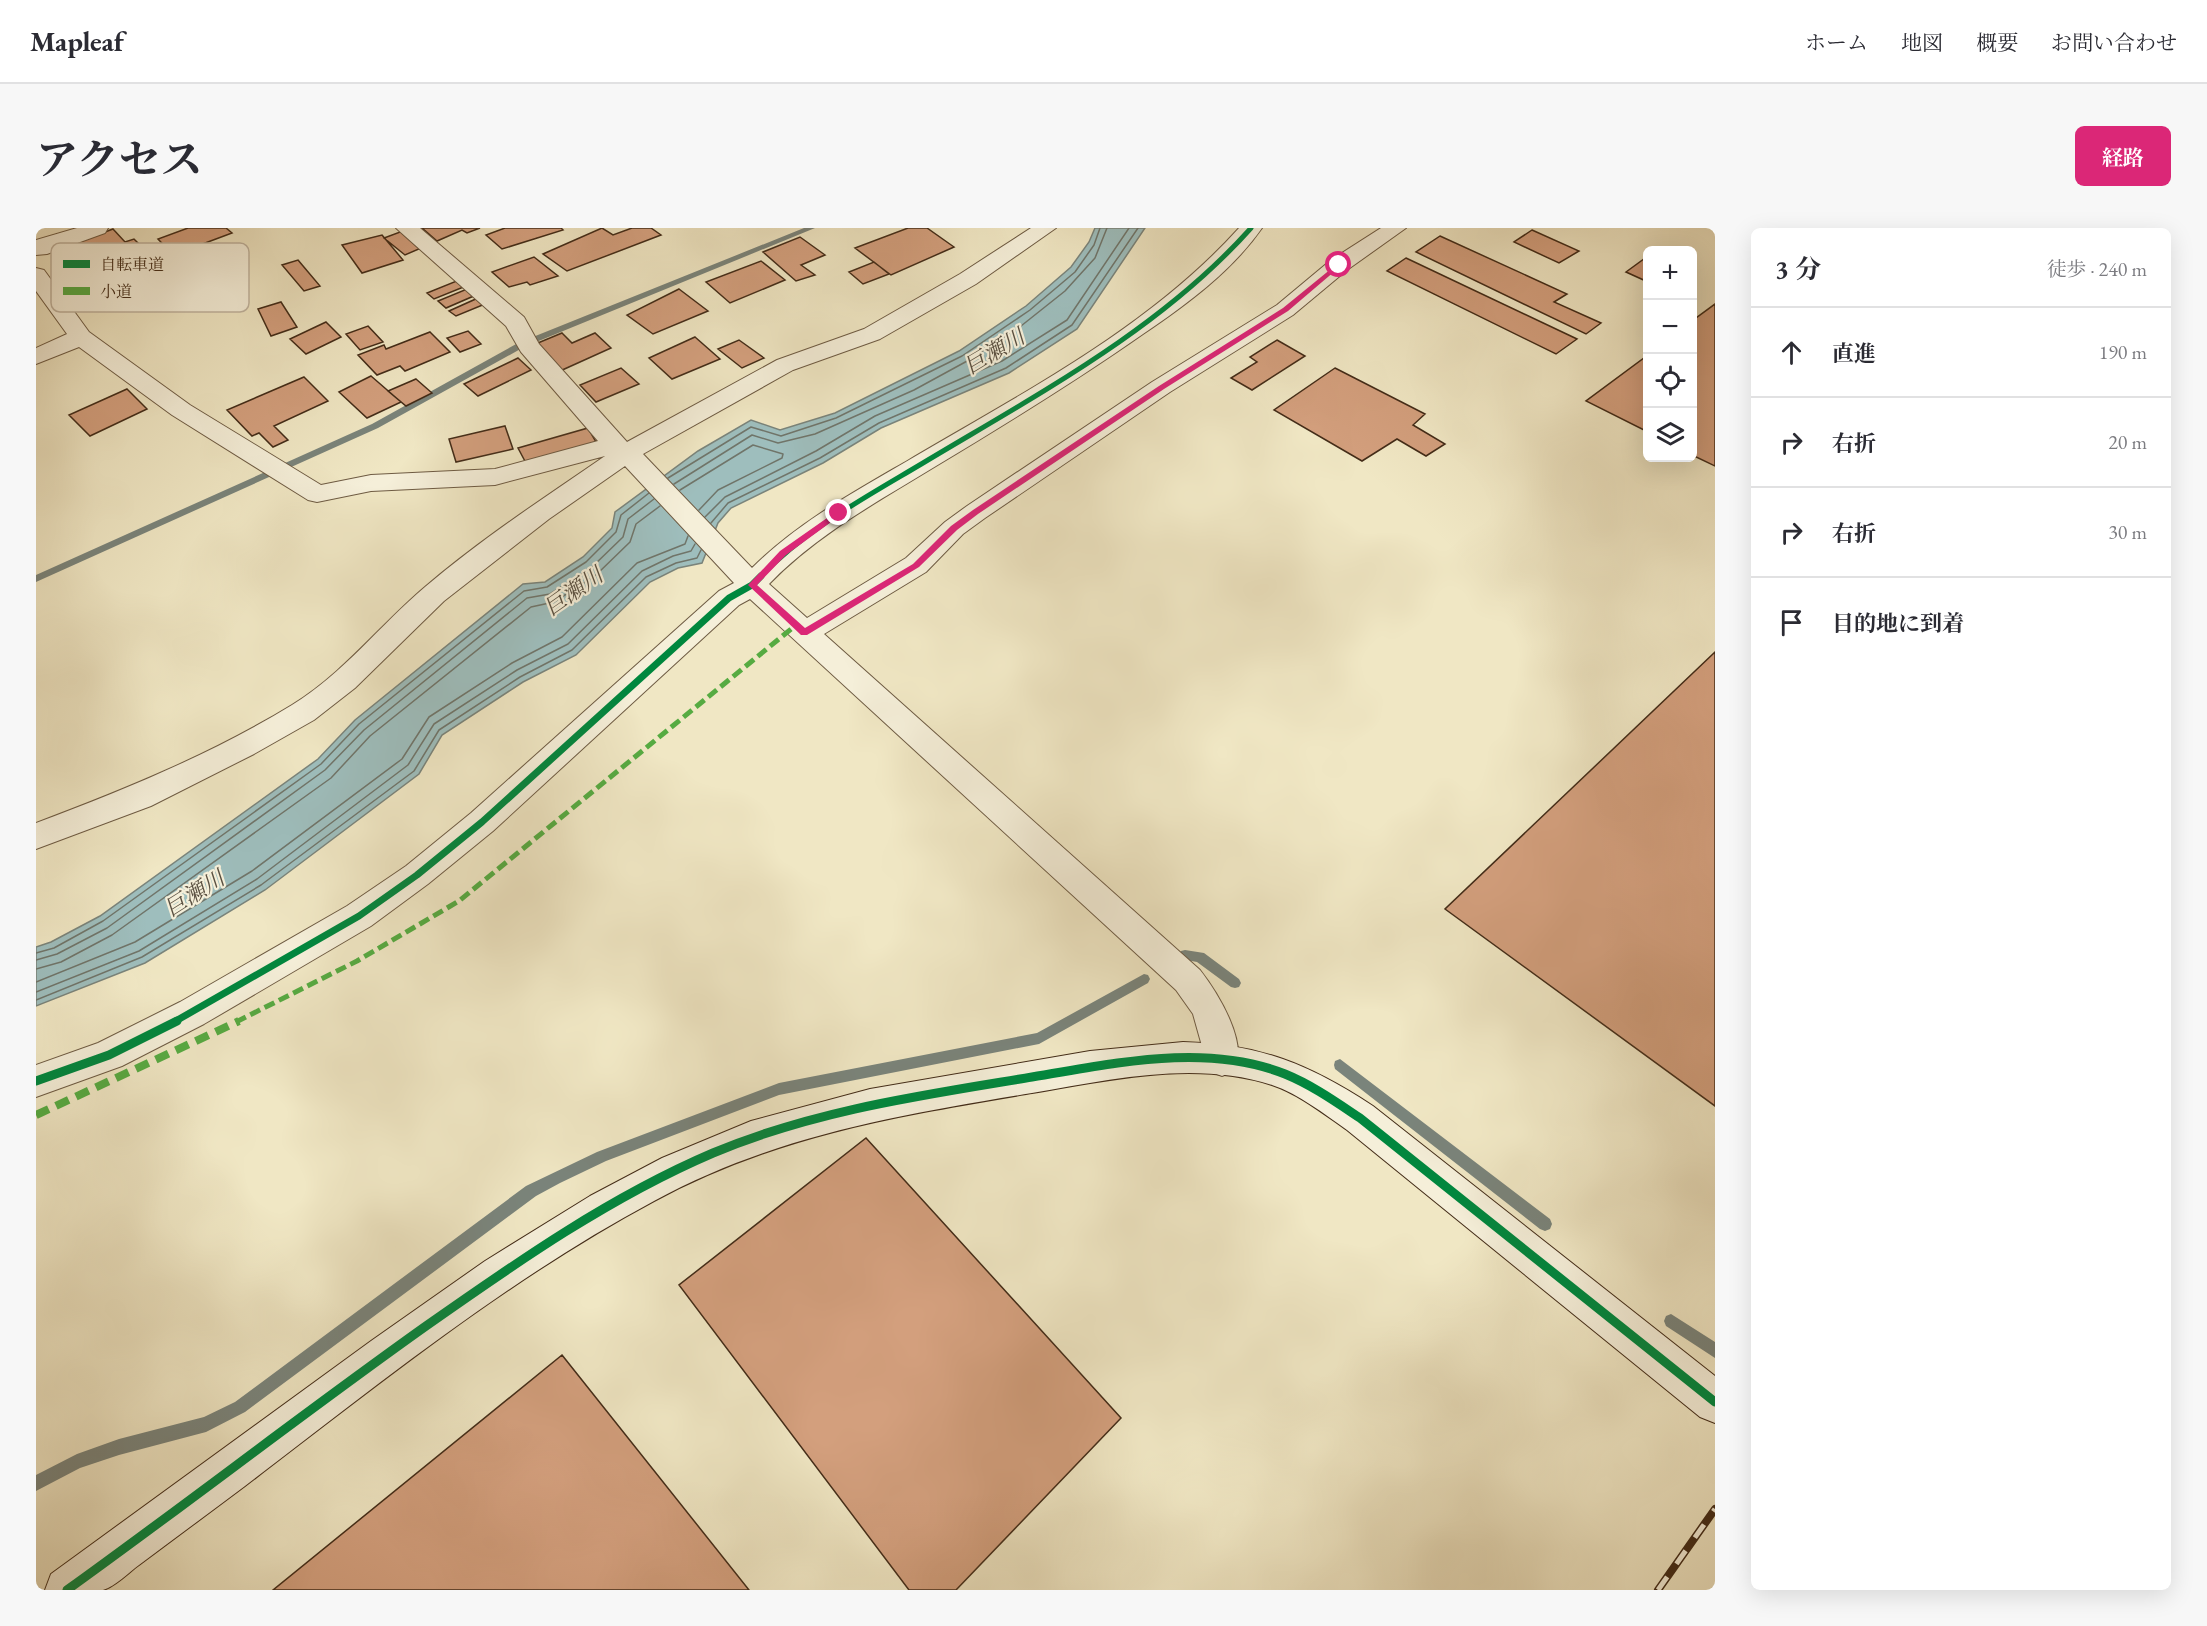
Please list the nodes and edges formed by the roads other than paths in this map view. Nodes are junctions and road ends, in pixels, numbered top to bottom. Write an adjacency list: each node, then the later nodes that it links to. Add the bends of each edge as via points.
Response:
1 (97, 228): 6 (street)
2 (407, 228): 12 (street, via 508,315 527,342)
3 (1045, 228): 12 (street, via 968,279 872,334 785,365)
4 (1251, 228): 13 (street, via 1218,265 1156,315 1068,376 839,513)
5 (1395, 228): 14 (street, via 1339,265 1285,310 1161,387 976,512 916,566)
6 (54, 243)
7 (36, 275): 8 (street)
8 (51, 296)
9 (63, 312): 10 (street)
10 (81, 337): 11 (street); 12 (street, via 181,410 317,494 371,483 495,477)
11 (36, 357)
12 (628, 456): 13 (street); 15 (street, via 540,513 434,594 345,680 304,712 140,797)
13 (749, 581): 14 (street); 17 (street, via 482,822 359,916 192,1013 109,1055)
14 (804, 633): 16 (street, via 1188,980 1209,1008)
15 (36, 836)
16 (1222, 1060): 18 (street, via 1270,1068 1320,1090); 19 (street, via 1165,1060 1093,1067 886,1101 803,1122 716,1152 639,1188 537,1247 357,1374)
17 (36, 1081)
18 (1715, 1402)
19 (67, 1590)

